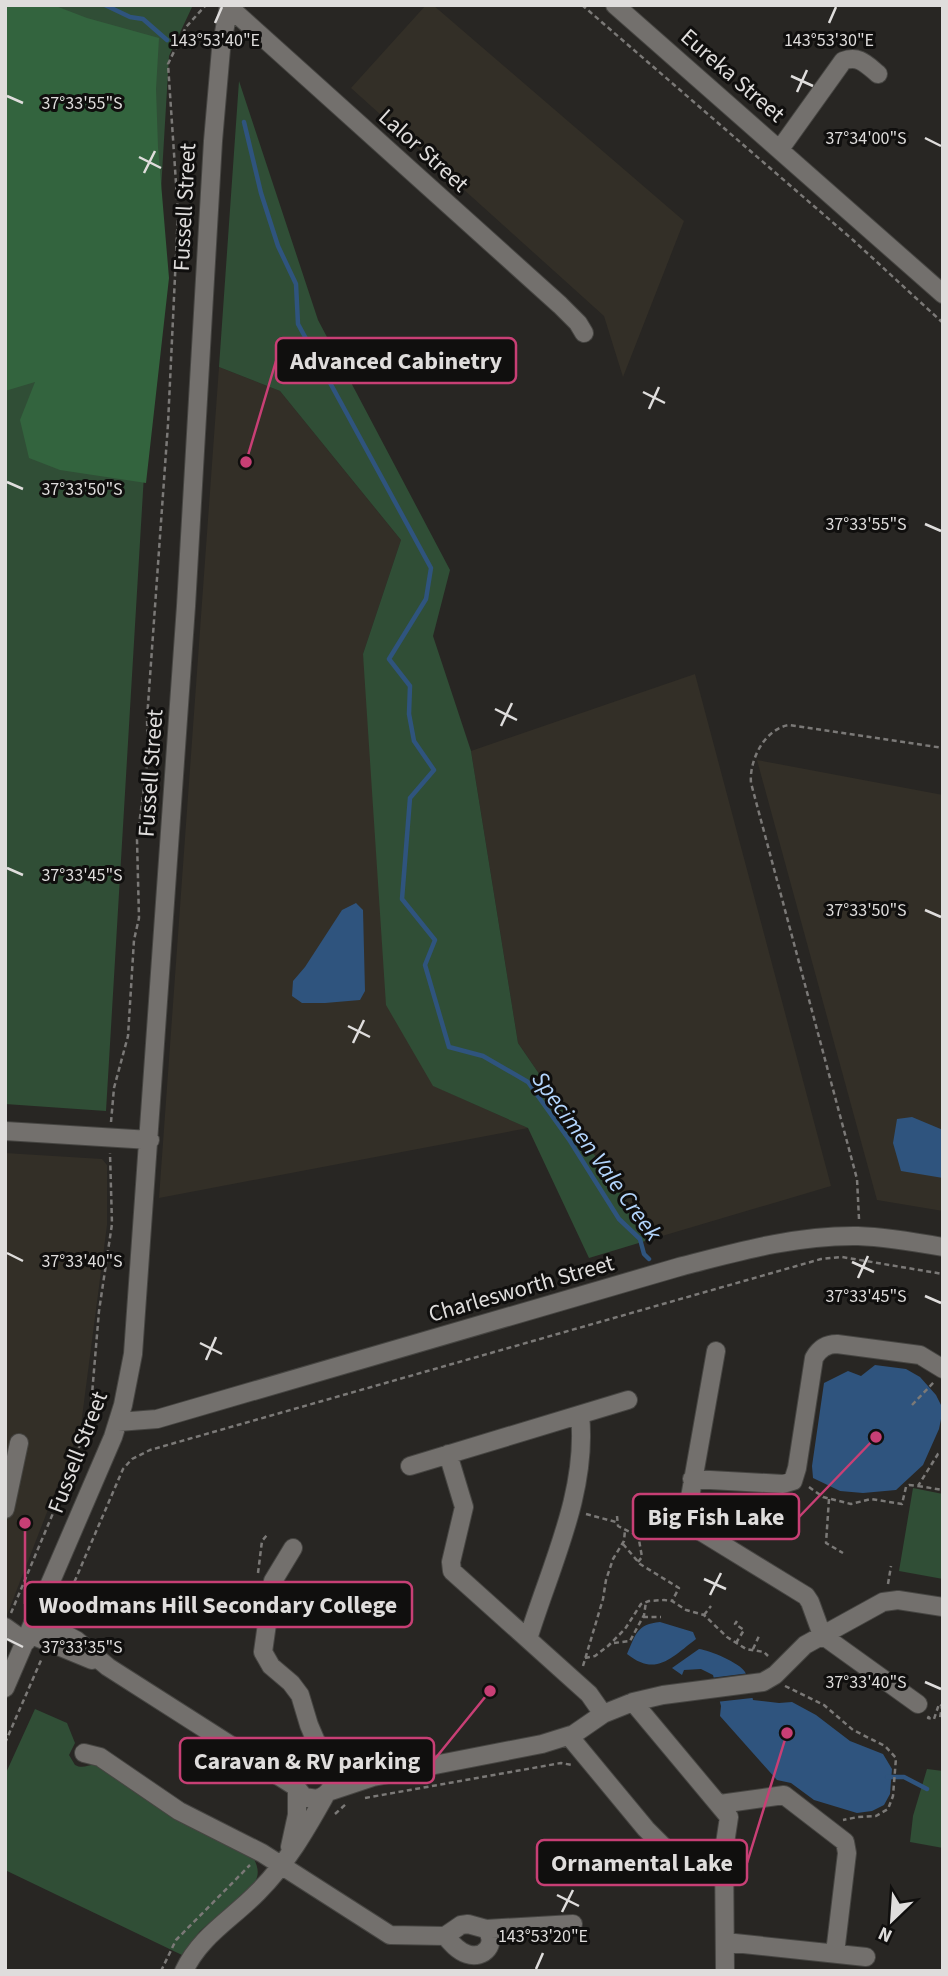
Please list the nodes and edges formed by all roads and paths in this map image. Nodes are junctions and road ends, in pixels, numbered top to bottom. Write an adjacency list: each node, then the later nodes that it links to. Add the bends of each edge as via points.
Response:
1 (206, 5): 12 (path, via 186,27 168,64 178,213 169,398 148,758 137,840 139,918 128,1036 114,1088)
2 (582, 5): 8 (path)
3 (615, 5): 6 (street, Eureka Street)
4 (228, 6): 9 (street, Lalor Street, via 560,305); 13 (street, Fussell Street, via 213,141)
5 (878, 74): 6 (street, via 861,60 843,61)
6 (780, 149): 7 (street, Eureka Street)
7 (943, 294)
8 (943, 323)
9 (584, 332)
10 (943, 748): 14 (path, via 789,725 772,733 750,768 857,1179)
11 (5, 1131): 12 (street)
12 (109, 1139): 13 (street); 54 (path, via 111,1224 91,1406 75,1461)
13 (150, 1140): 23 (street, Fussell Street, via 133,1354)
14 (859, 1236): 15 (street, Charlesworth Street); 23 (street, Charlesworth Street, via 782,1243 725,1255 165,1416)
15 (943, 1247)
16 (943, 1274): 59 (path, via 821,1258 150,1450 132,1458 123,1469)
17 (716, 1351): 29 (street)
18 (943, 1369): 28 (street, via 916,1354 837,1344 823,1348 814,1361)
19 (929, 1387): 21 (path)
20 (628, 1400): 22 (street)
21 (912, 1405)
22 (580, 1415): 26 (street); 58 (street, via 576,1488)
23 (118, 1422): 55 (street, Fussell Street)
24 (19, 1443): 33 (street)
25 (943, 1452): 30 (path)
26 (448, 1454): 27 (street); 58 (street, via 464,1507 451,1570)
27 (410, 1466)
28 (795, 1476): 29 (street, via 783,1484); 32 (path)
29 (692, 1479): 56 (street, via 686,1514 689,1523 806,1596)
30 (918, 1486): 31 (path); 32 (path, via 906,1487 902,1504)
31 (943, 1490)
32 (829, 1499): 42 (path, via 826,1543)
33 (5, 1509)
34 (576, 1511): 37 (path)
35 (617, 1516): 37 (path)
36 (669, 1521): 39 (path, via 654,1516 653,1530)
37 (616, 1522): 39 (path)
38 (625, 1530): 40 (path)
39 (642, 1536): 43 (path)
40 (622, 1544): 43 (path); 64 (path, via 611,1563)
41 (293, 1548): 71 (street, via 273,1581 262,1652 300,1695)
42 (843, 1553)
43 (638, 1562): 46 (path, via 679,1588)
44 (891, 1566): 45 (path)
45 (889, 1591)
46 (672, 1601): 47 (path); 50 (path, via 686,1611)
47 (646, 1602): 51 (path); 60 (path)
48 (711, 1606): 50 (path)
49 (943, 1607): 56 (street, via 887,1600)
50 (704, 1615): 61 (path)
51 (643, 1617): 52 (path); 60 (path, via 630,1641)
52 (661, 1617)
53 (737, 1620): 61 (path, via 735,1624 744,1630)
54 (8, 1621): 55 (street)
55 (30, 1632): 59 (street); 67 (street, Fussell Street)
56 (822, 1635): 68 (street, via 760,1683); 69 (street)
57 (759, 1636): 62 (path)
58 (528, 1639): 65 (street)
59 (49, 1641): 73 (path); 75 (street, via 108,1667)
60 (611, 1643): 64 (path)
61 (736, 1643): 62 (path)
62 (753, 1650): 63 (path)
63 (768, 1656)
64 (585, 1658): 65 (path)
65 (574, 1681): 70 (street)
66 (782, 1684): 86 (path, via 824,1705 895,1756 890,1807 880,1815)
67 (5, 1689)
68 (633, 1702): 70 (street); 84 (street)
69 (918, 1704)
70 (603, 1714): 72 (street)
71 (303, 1729): 75 (path, via 289,1750 264,1753); 77 (street); 78 (street)
72 (569, 1736): 79 (street); 87 (street)
73 (5, 1743)
74 (84, 1753): 88 (street, via 104,1760 179,1811)
75 (255, 1763): 77 (street); 80 (street)
76 (571, 1764): 82 (path)
77 (301, 1765): 78 (street, via 315,1761); 80 (street, via 294,1777)
78 (327, 1767): 79 (street); 81 (street, via 332,1779)
79 (373, 1777): 81 (street)
80 (296, 1788): 81 (street, via 310,1799); 89 (street, via 297,1815)
81 (327, 1793): 89 (street)
82 (365, 1798)
83 (353, 1801): 85 (path)
84 (720, 1804): 86 (street, via 784,1795); 93 (street, via 730,1820 724,1850)
85 (328, 1819)
86 (823, 1825): 94 (street, via 848,1849)
87 (669, 1852)
88 (262, 1853): 89 (street); 96 (path, via 176,1940)
89 (284, 1861): 92 (street, via 387,1933); 97 (street, via 257,1893 202,1941)
90 (573, 1924): 91 (street)
91 (486, 1929): 92 (street, via 465,1924); 92 (street, via 490,1947 479,1955 463,1953)
92 (445, 1936)
93 (725, 1942): 94 (street); 98 (street)
94 (835, 1953): 95 (street)
95 (866, 1957)
96 (161, 1971)
97 (184, 1971)
98 (725, 1971)

